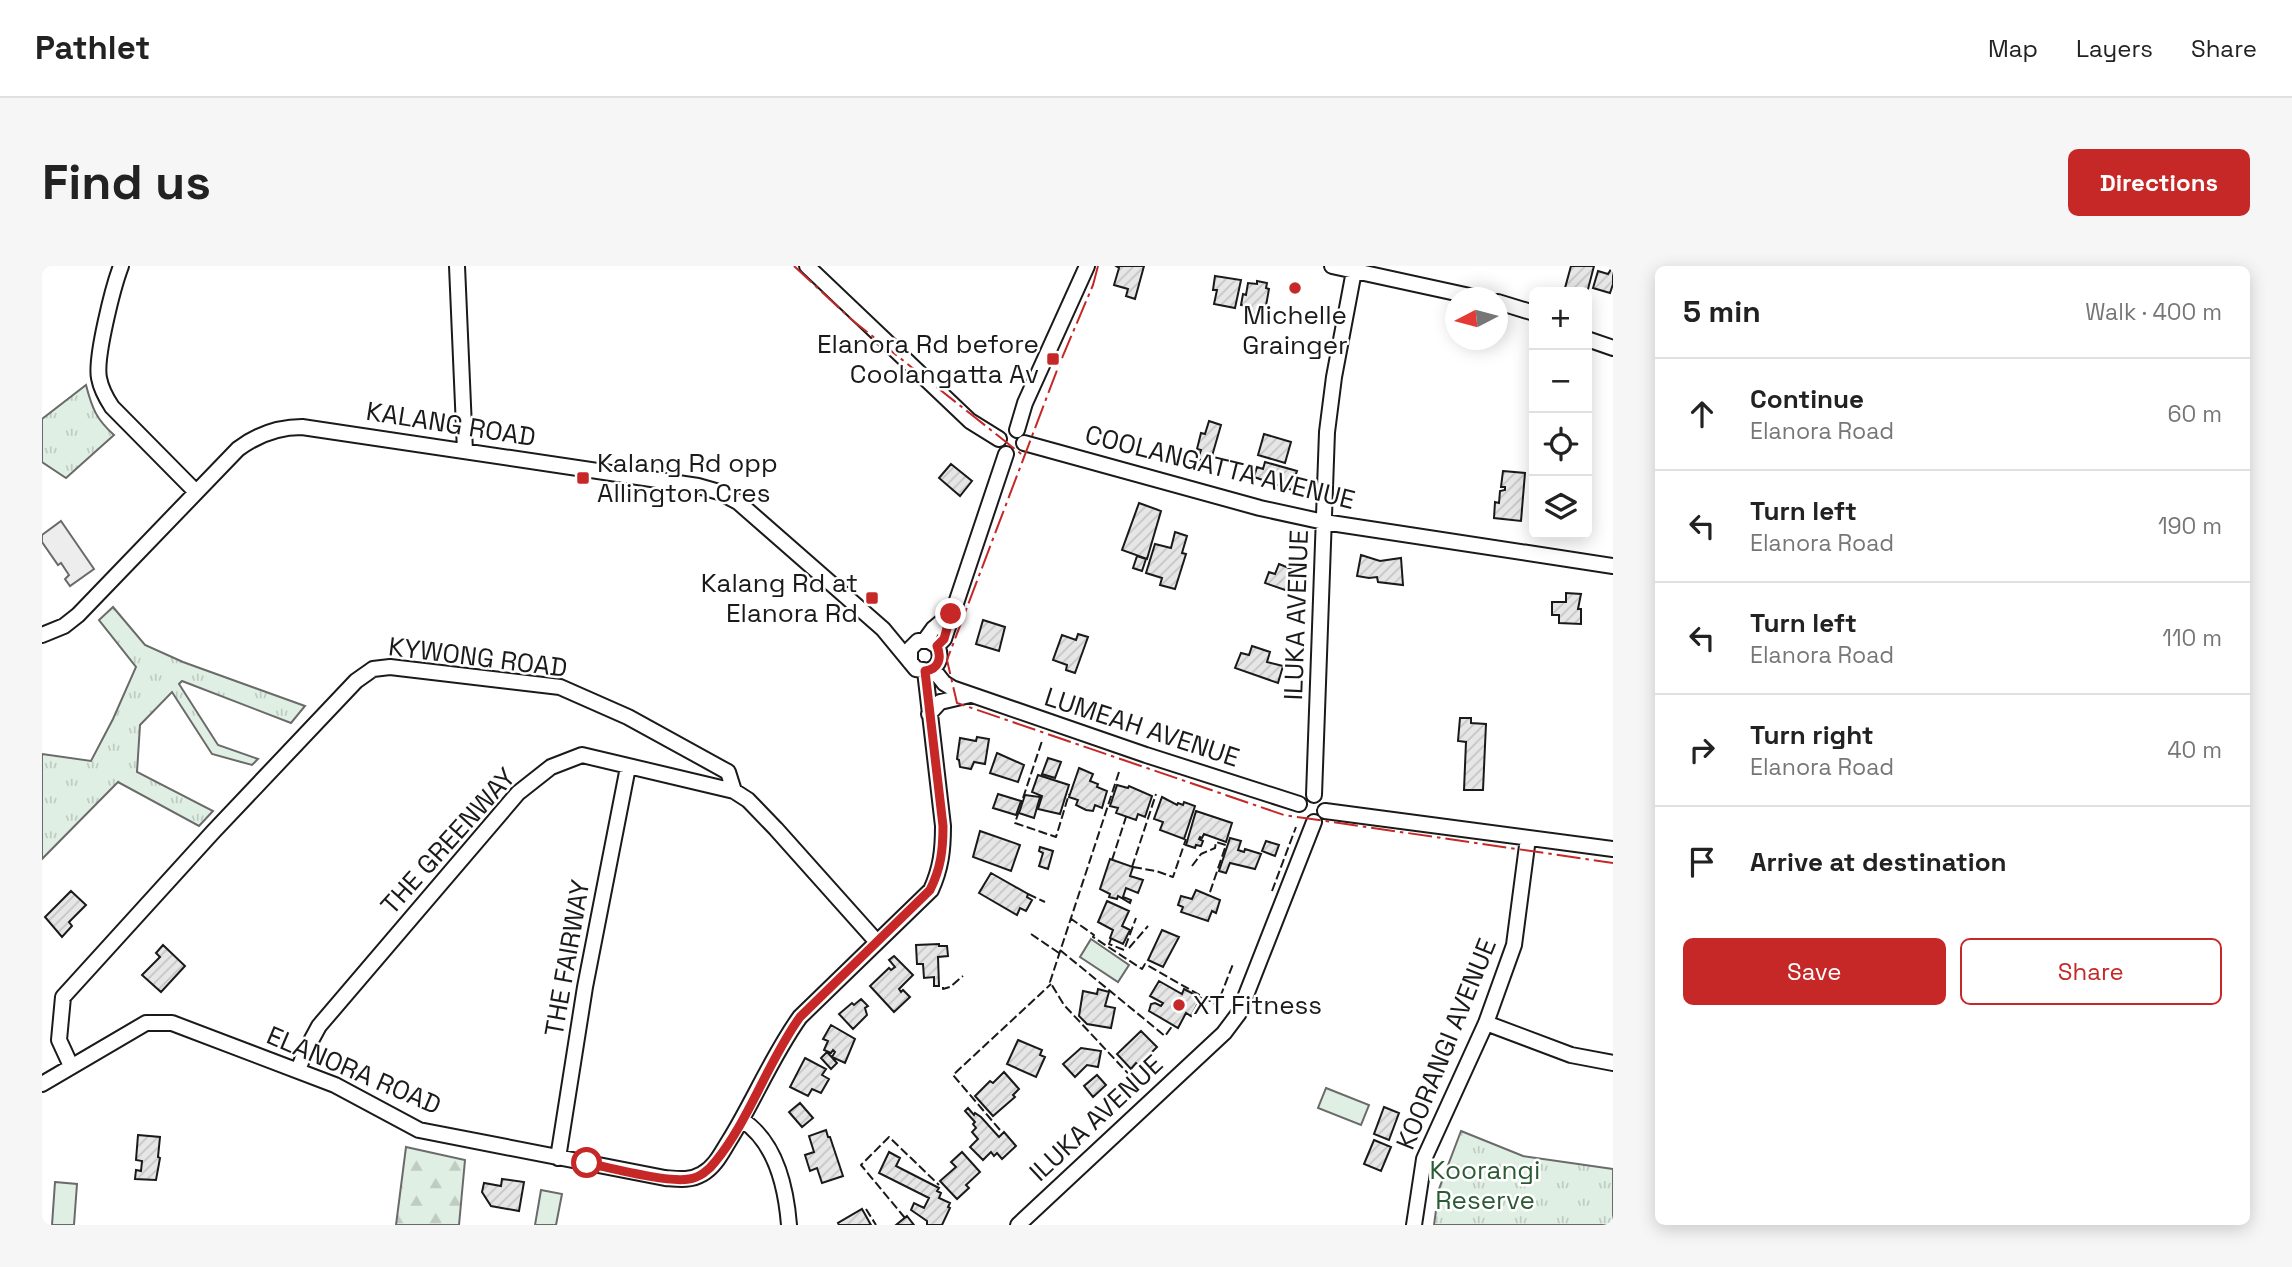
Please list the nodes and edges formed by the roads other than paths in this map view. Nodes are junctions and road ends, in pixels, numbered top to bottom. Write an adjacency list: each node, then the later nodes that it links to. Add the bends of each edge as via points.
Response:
1 (121, 266): 16 (street, via 98,357 98,376 113,407)
2 (457, 266): 14 (street)
3 (807, 266): 13 (street, via 970,421)
4 (1087, 266): 12 (street, via 1025,403)
5 (1332, 266): 6 (street)
6 (1354, 271): 7 (street); 17 (street, ILUKA AVENUE, via 1327,432)
7 (1445, 291)
8 (1508, 305): 9 (street)
9 (1529, 312)
10 (1592, 341): 11 (street)
11 (1613, 348)
12 (1021, 437): 13 (street, via 1008,430); 15 (street, via 1018,452); 17 (street, COOLANGATTA AVENUE, via 1259,508)
13 (999, 439): 15 (street)
14 (465, 451): 16 (street, KALANG ROAD, via 288,427 265,432 246,443); 19 (street, KALANG ROAD, via 719,492 738,502)
15 (1006, 454): 21 (street, via 944,639)
16 (195, 492): 20 (street, KALANG ROAD, via 78,615)
17 (1324, 522): 18 (street, COOLANGATTA AVENUE); 28 (street, ILUKA AVENUE)
18 (1613, 566)
19 (883, 629): 21 (street, KALANG ROAD); 22 (street, KALANG ROAD)
20 (42, 635)
21 (925, 644): 22 (street, via 909,653); 23 (street, via 940,658)
22 (910, 662): 23 (street, via 916,669)
23 (929, 670): 24 (street); 25 (street, ELANORA ROAD)
24 (971, 695): 25 (street, via 949,698); 29 (street, LUMEAH AVENUE)
25 (929, 714): 33 (street, ELANORA ROAD, via 943,826 939,871 930,890)
26 (628, 767): 27 (street, THE GREENWAY); 37 (street, THE GREENWAY, via 582,755 551,767 518,793 319,1026); 40 (street, THE FAIRWAY, via 585,987)
27 (734, 790): 33 (street, KYWONG ROAD, via 776,829); 36 (street, KYWONG ROAD, via 728,772 628,717 560,687 390,667 373,669 356,681 249,793 63,997 59,1040)
28 (1314, 795): 29 (street); 30 (street, via 1321,799)
29 (1299, 804): 30 (street, via 1303,818)
30 (1319, 816): 31 (street); 42 (street, ILUKA AVENUE, via 1239,1013)
31 (1528, 838): 32 (street); 34 (street, KOORANGI AVENUE, via 1514,945)
32 (1613, 849)
33 (877, 942): 39 (street, ELANORA ROAD, via 800,1017)
34 (1486, 1023): 35 (street, via 1571,1055); 43 (street, KOORANGI AVENUE, via 1424,1159)
35 (1613, 1063)
36 (71, 1066): 37 (street, ELANORA ROAD, via 146,1023 172,1023); 38 (street, ELANORA ROAD)
37 (298, 1070): 40 (street, ELANORA ROAD, via 419,1130)
38 (42, 1084)
39 (742, 1120): 40 (street, ELANORA ROAD, via 715,1163 688,1180); 41 (street, via 766,1143 778,1171)
40 (558, 1158)
41 (789, 1225)
42 (1018, 1225)
43 (1414, 1225)

